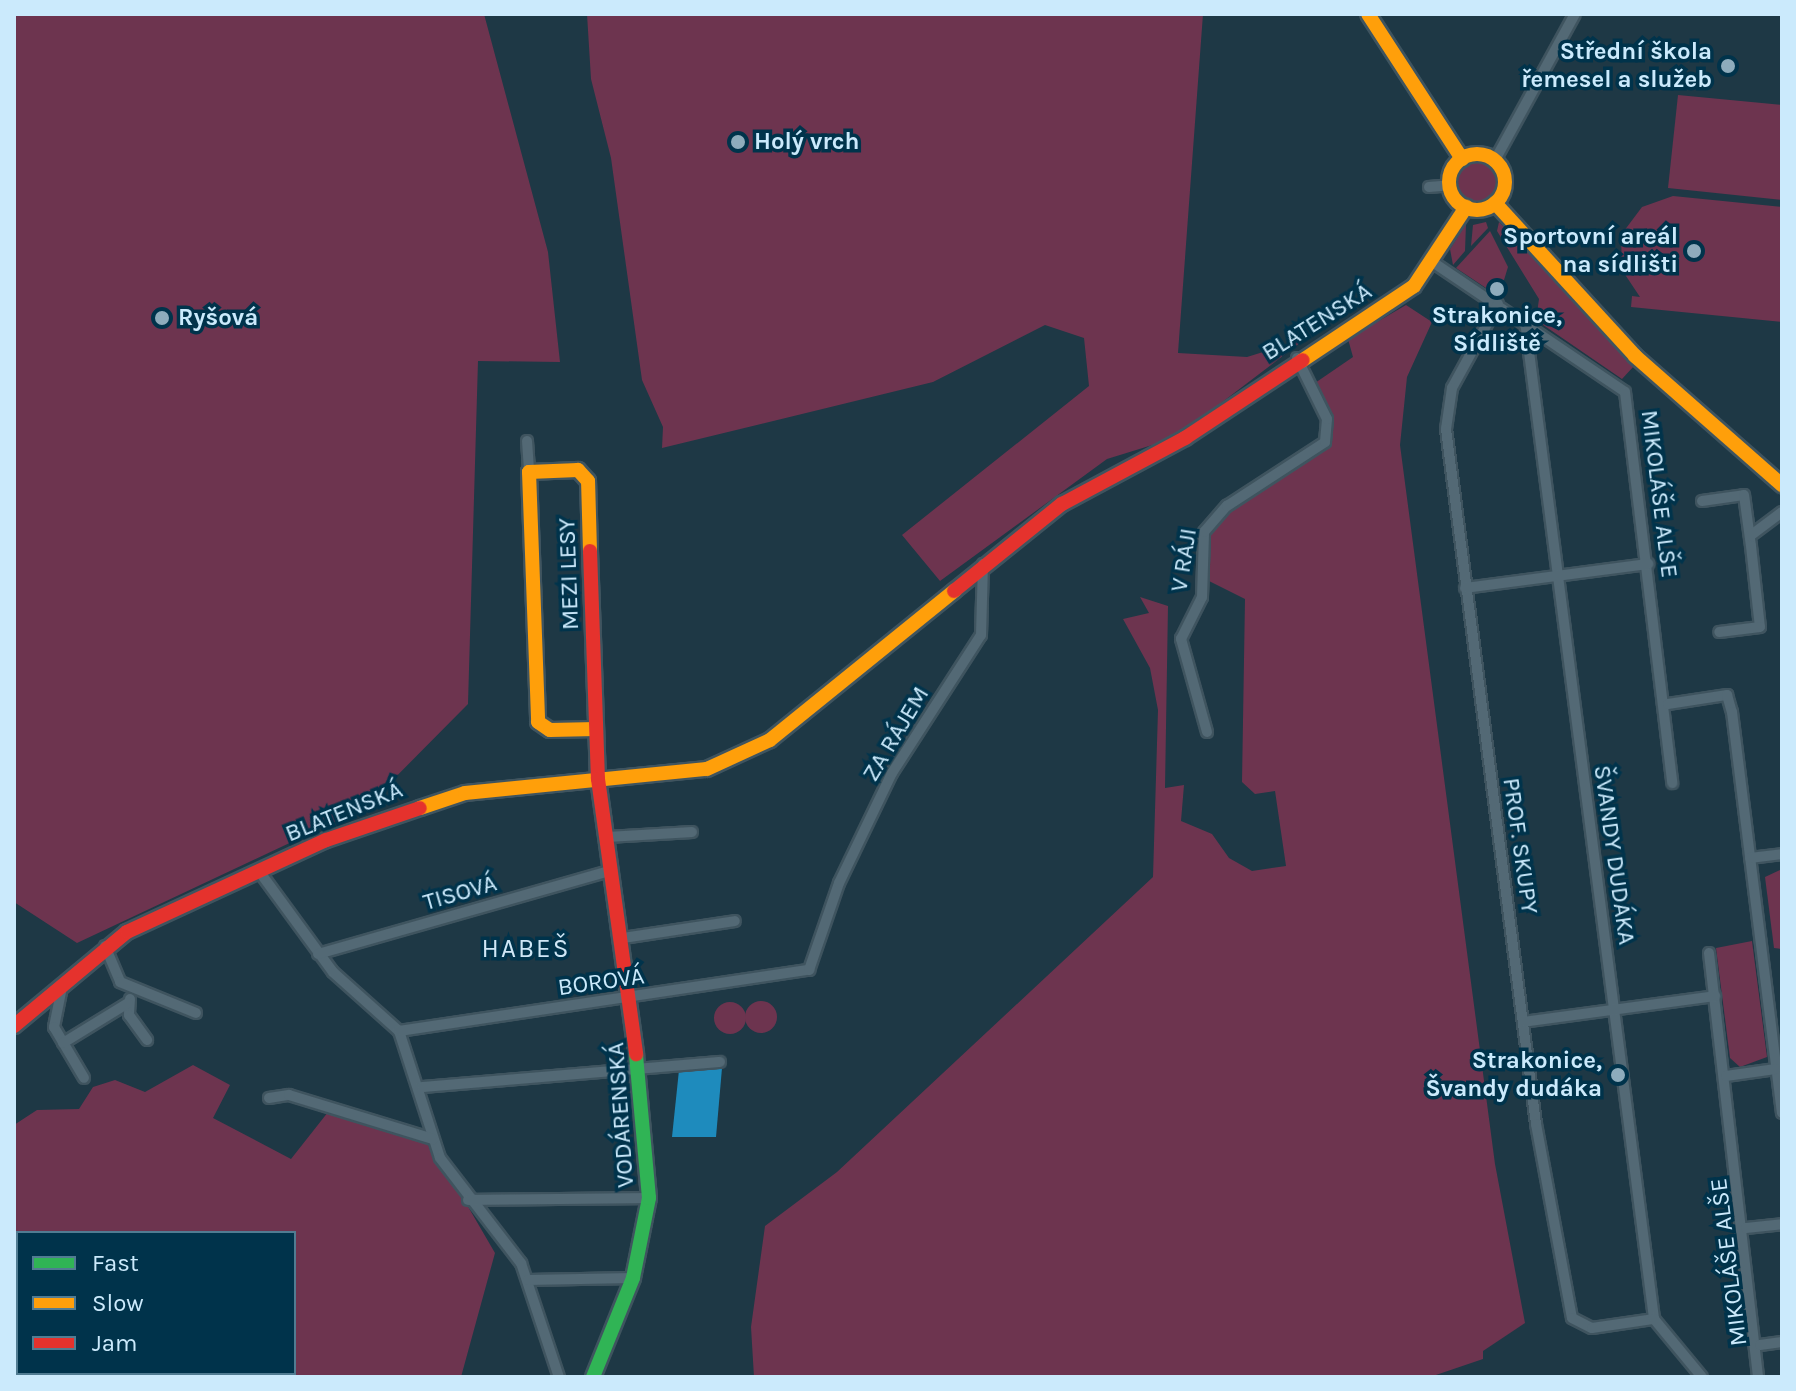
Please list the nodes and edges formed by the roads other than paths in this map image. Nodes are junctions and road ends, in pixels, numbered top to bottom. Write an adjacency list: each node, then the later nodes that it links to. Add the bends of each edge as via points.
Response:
1 (1368, 14): 3 (street)
2 (1575, 14): 4 (street)
3 (1462, 159): 4 (street); 5 (street)
4 (1495, 160): 7 (street, via 1505,182)
5 (1450, 185): 6 (street); 8 (street)
6 (1429, 187)
7 (1495, 203): 8 (street); 15 (street, via 1626,347)
8 (1466, 207): 9 (street, BLATENSKÁ)
9 (1434, 263): 10 (street, MIKOLÁŠE ALŠE); 12 (street, BLATENSKÁ, via 1404,294)
10 (1498, 304): 11 (street, MIKOLÁŠE ALŠE); 22 (street, PROF. SKUPY, via 1447,406)
11 (1525, 321): 20 (street, MIKOLÁŠE ALŠE, via 1625,392); 21 (street, ŠVANDY DUDÁKA)
12 (1297, 358): 19 (street, BLATENSKÁ, via 1164,450 1062,504); 26 (street, V RÁJI, via 1327,419 1325,442 1227,506 1204,532 1202,597 1181,639)
13 (527, 441): 14 (street, MEZI LESY)
14 (529, 472): 25 (street, MEZI LESY, via 538,722 550,730); 25 (street, MEZI LESY, via 578,470 588,481)
15 (1782, 485)
16 (1702, 501): 18 (street, via 1744,495)
17 (1782, 512): 18 (street)
18 (1750, 536): 23 (street, via 1760,627)
19 (983, 564): 27 (street, BLATENSKÁ, via 803,719 735,758 669,776); 40 (street, ZA RÁJEM, via 981,635 892,773 839,883)
20 (1648, 564): 21 (street); 24 (street, MIKOLÁŠE ALŠE)
21 (1557, 576): 22 (street); 46 (street, ŠVANDY DUDÁKA)
22 (1465, 588): 48 (street, PROF. SKUPY)
23 (1719, 632)
24 (1668, 704): 28 (street, MIKOLÁŠE ALŠE); 32 (street, via 1727,695)
25 (596, 729): 27 (street, MEZI LESY)
26 (1207, 732)
27 (598, 779): 30 (street, VODÁRENSKÁ); 34 (street, BLATENSKÁ, via 421,805)
28 (1672, 783)
29 (692, 832): 30 (street)
30 (608, 837): 33 (street, VODÁRENSKÁ)
31 (1782, 854): 32 (street)
32 (1750, 858): 54 (street)
33 (612, 870): 36 (street, VODÁRENSKÁ); 39 (street, TISOVÁ)
34 (259, 871): 37 (street, BLATENSKÁ); 39 (street)
35 (735, 921): 36 (street)
36 (623, 938): 44 (street, VODÁRENSKÁ)
37 (105, 946): 41 (street, BLATENSKÁ); 42 (street, via 115,976)
38 (1709, 953): 43 (street, MIKOLÁŠE ALŠE)
39 (318, 954): 50 (street)
40 (809, 970): 44 (street, BOROVÁ)
41 (62, 985): 49 (street, BLATENSKÁ); 52 (street, via 54,1027)
42 (133, 989): 45 (street); 47 (street)
43 (1715, 996): 46 (street); 56 (street, MIKOLÁŠE ALŠE)
44 (632, 998): 50 (street, BOROVÁ); 55 (street, VODÁRENSKÁ)
45 (128, 1003): 51 (street); 52 (street)
46 (1615, 1008): 48 (street); 68 (street, ŠVANDY DUDÁKA)
47 (196, 1013)
48 (1523, 1022): 68 (street, PROF. SKUPY, via 1569,1313 1592,1328)
49 (14, 1026)
50 (399, 1031): 58 (street)
51 (147, 1040)
52 (63, 1043): 57 (street)
53 (720, 1062): 55 (street)
54 (1776, 1069): 56 (street); 60 (street)
55 (643, 1070): 58 (street); 62 (street, VODÁRENSKÁ)
56 (1726, 1076): 65 (street, MIKOLÁŠE ALŠE)
57 (84, 1078)
58 (422, 1087): 61 (street)
59 (269, 1098): 61 (street, via 289,1095)
60 (1782, 1113)
61 (433, 1139): 63 (street)
62 (649, 1198): 63 (street); 66 (street, VODÁRENSKÁ)
63 (468, 1200): 67 (street)
64 (1782, 1224): 65 (street)
65 (1746, 1228): 70 (street, MIKOLÁŠE ALŠE)
66 (633, 1278): 67 (street); 72 (street, VODÁRENSKÁ)
67 (528, 1280): 71 (street)
68 (1654, 1319): 73 (street)
69 (1782, 1342): 70 (street)
70 (1760, 1345): 74 (street, MIKOLÁŠE ALŠE)
71 (559, 1377)
72 (593, 1377)
73 (1702, 1377)
74 (1758, 1377)

